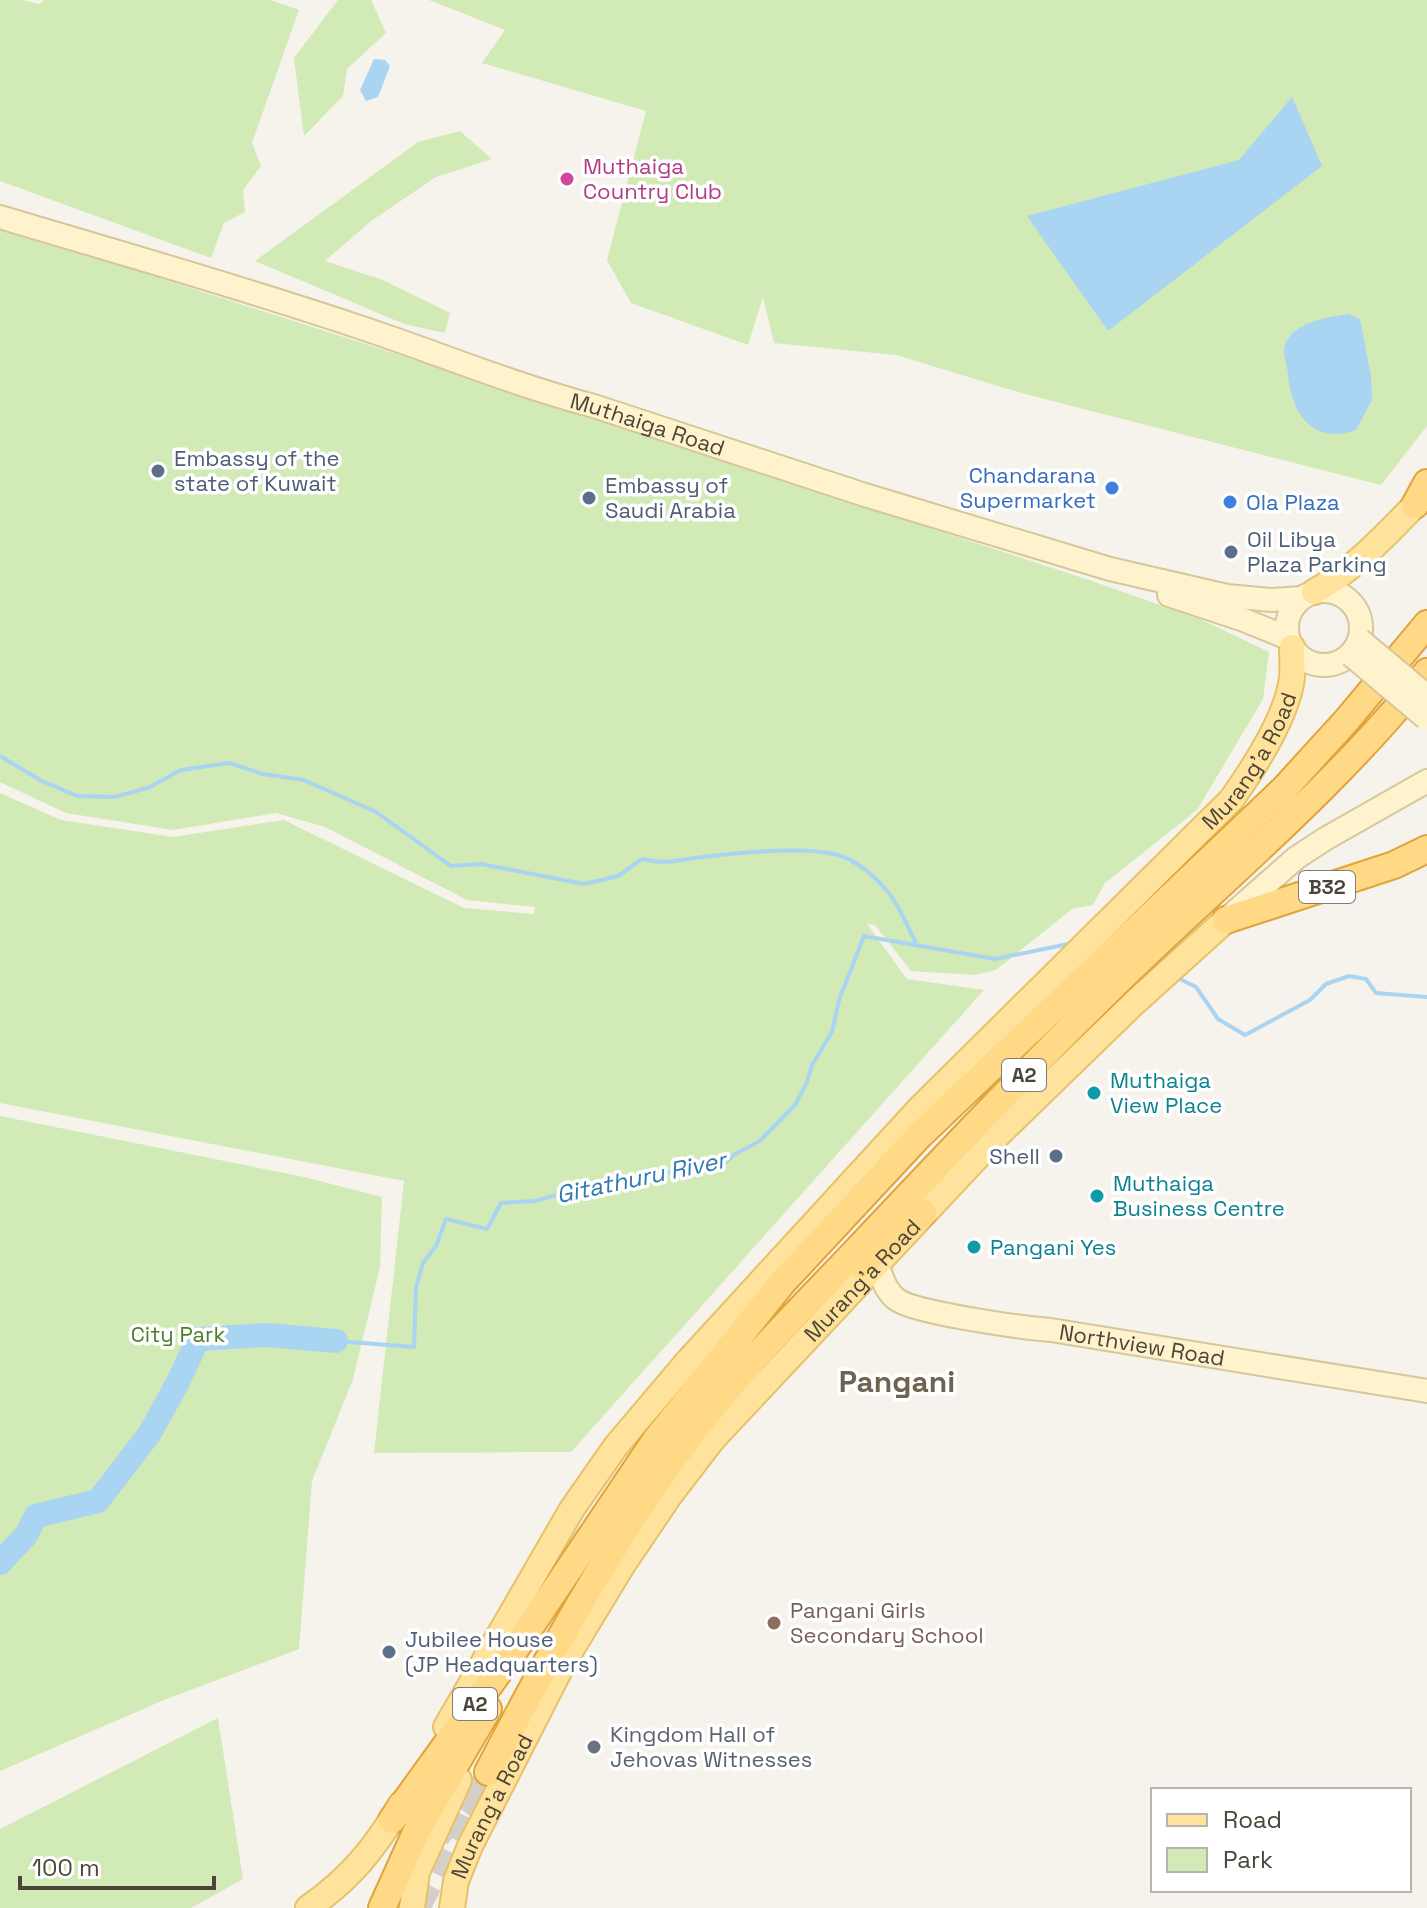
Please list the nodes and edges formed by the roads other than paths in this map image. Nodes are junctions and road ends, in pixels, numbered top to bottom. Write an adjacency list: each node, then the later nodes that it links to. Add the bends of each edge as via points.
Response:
1 (0, 217): 3 (main road, Muthaiga Road, via 234,286 550,395)
2 (1423, 494): 4 (main road, via 1362,560)
3 (1110, 569): 4 (main road, Muthaiga Road, via 1227,596 1272,600); 6 (main road)
4 (1308, 595): 6 (main road, via 1289,616); 7 (main road, via 1337,593 1355,607 1360,617)
5 (1427, 624): 16 (highway, Murang'a Road / A2, via 1284,789 918,1137)
6 (1290, 643): 7 (main road, via 1298,655 1315,664 1334,664); 13 (main road, Murang'a Road, via 1287,699 1231,800)
7 (1355, 647): 8 (main road, Murang'a Road, bridge); 9 (main road, bridge)
8 (1426, 682): 17 (highway, Murang'a Road / A2, via 1320,792 1113,986)
9 (1426, 719)
10 (1427, 781): 12 (main road, Murang'a Road, via 1296,858)
11 (1427, 849): 12 (highway, B32, via 1394,865)
12 (1226, 920): 14 (main road, Murang'a Road, via 1081,1054)
13 (896, 1135): 16 (highway); 22 (main road, Murang'a Road, via 735,1306 616,1446 572,1509)
14 (923, 1213): 15 (main road, Murang'a Road); 17 (highway)
15 (878, 1265): 18 (main road, Northview Road, via 896,1298 919,1308); 26 (main road, Murang'a Road, via 713,1439 622,1566 565,1660 505,1776 456,1881)
16 (782, 1283): 19 (highway, Murang'a Road / A2, via 655,1441)
17 (814, 1295): 21 (highway, Murang'a Road / A2, via 730,1385 620,1535)
18 (1427, 1391)
19 (516, 1648): 20 (highway, Murang'a Road); 22 (highway, Murang'a Road / A2)
20 (469, 1744): 24 (highway, Murang'a Road, via 418,1828); 25 (main road, Murang'a Road, via 417,1872)
21 (488, 1772)
22 (392, 1820): 23 (main road, A2, via 353,1873)
23 (308, 1908)
24 (382, 1908)
25 (412, 1908)
26 (452, 1908)

